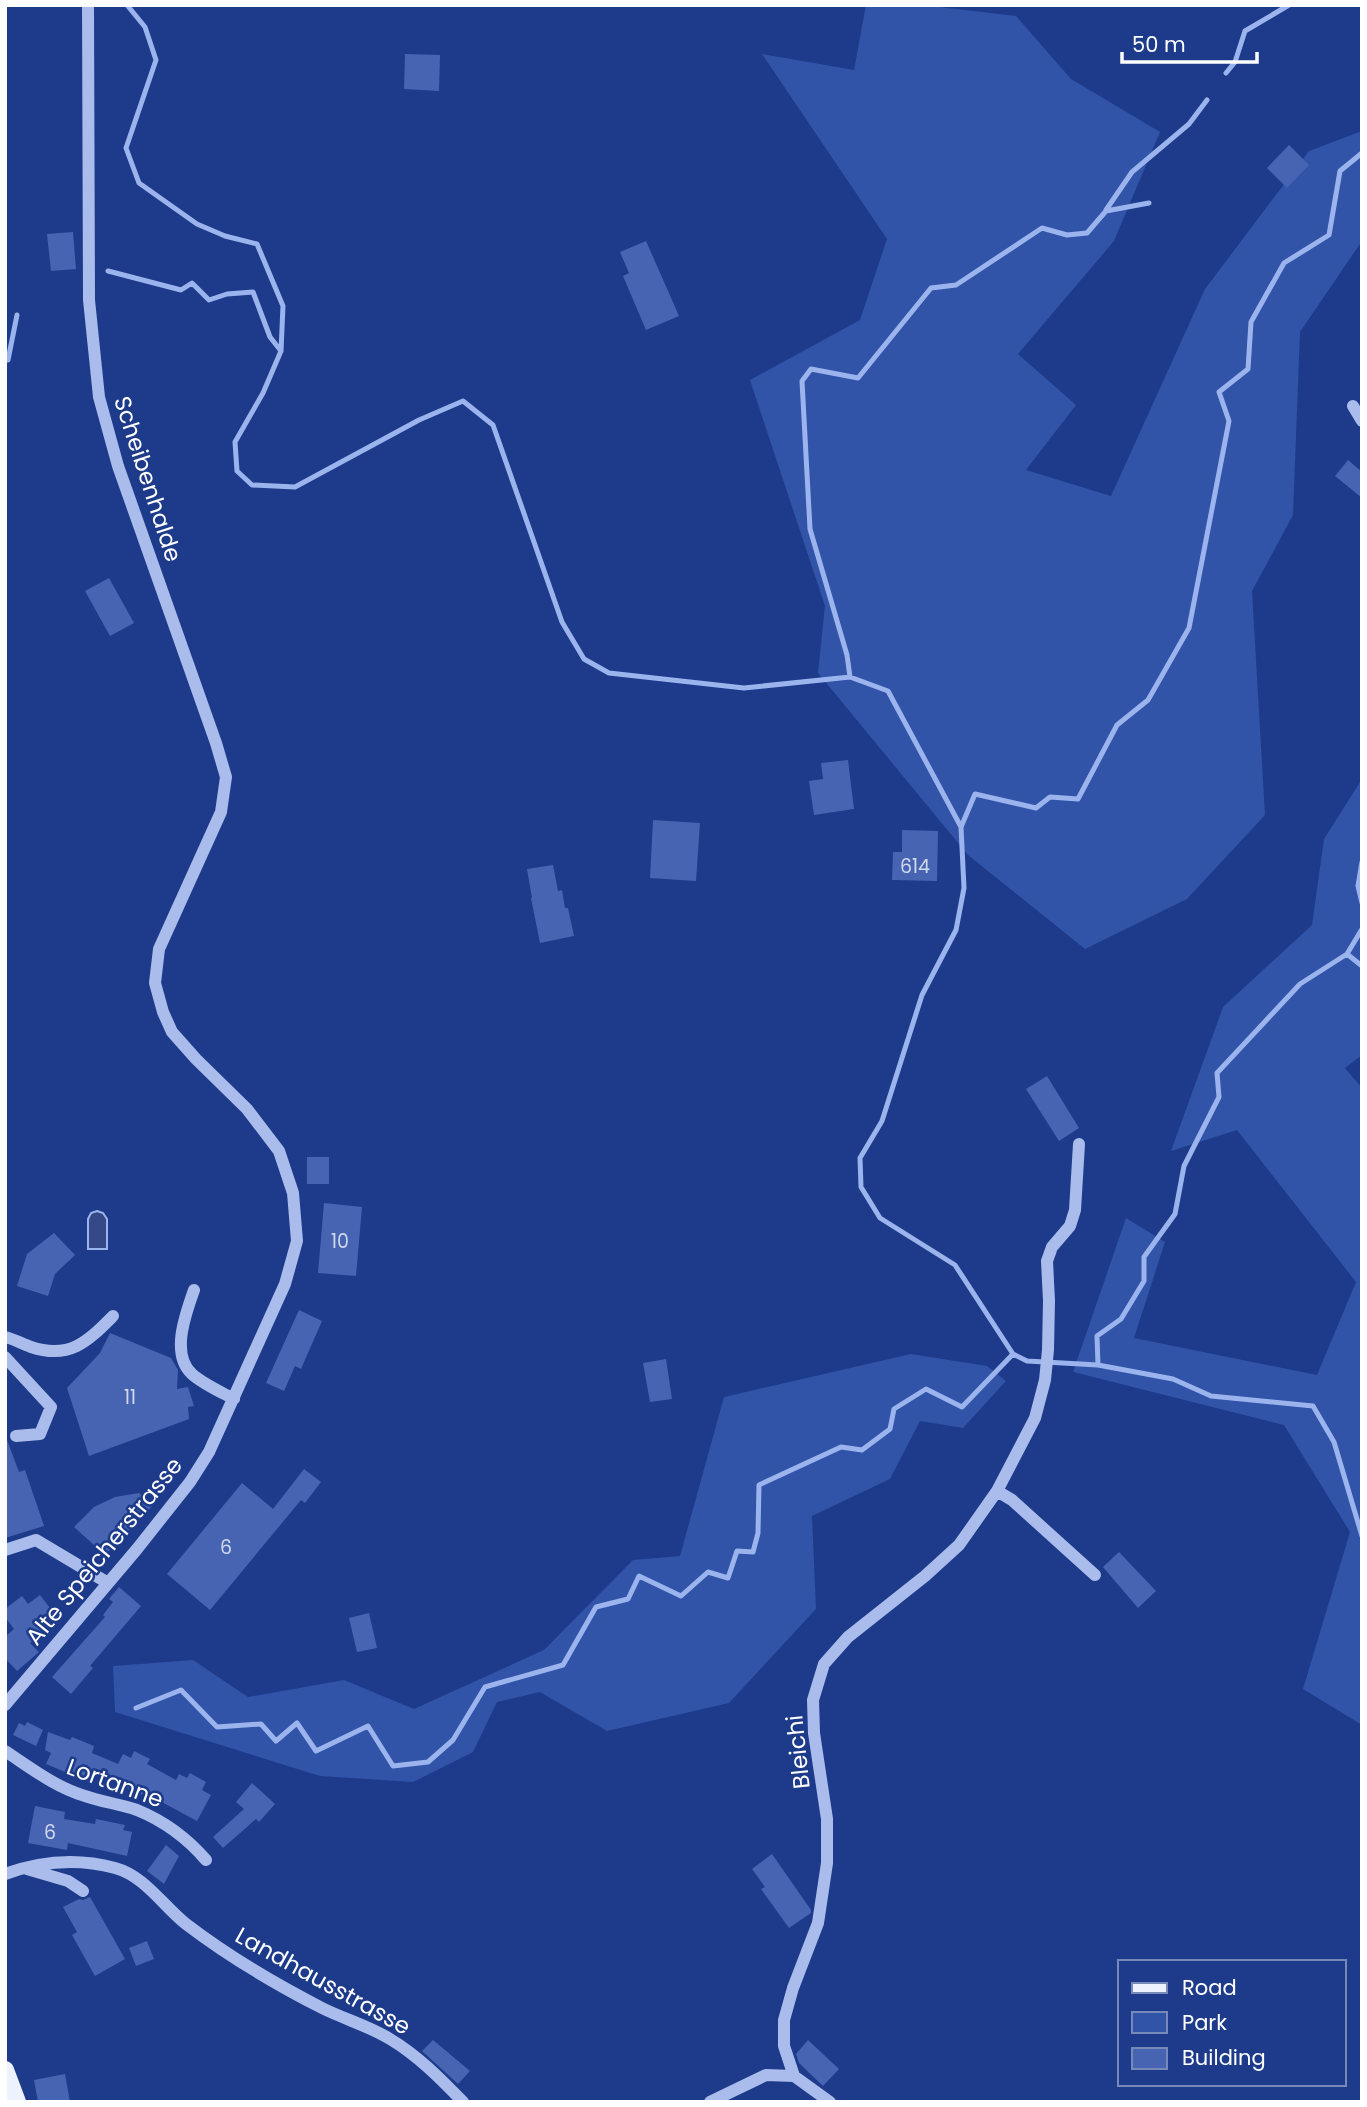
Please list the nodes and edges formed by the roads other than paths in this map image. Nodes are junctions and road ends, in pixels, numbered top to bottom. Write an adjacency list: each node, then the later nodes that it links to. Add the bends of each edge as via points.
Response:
1 (88, 5): 4 (street, Scheibenhalde, via 89,300 99,397 118,466)
2 (1353, 406): 3 (street)
3 (1362, 421)
4 (226, 777): 10 (street, Alte Speicherstrasse, via 221,812 159,949 155,984 172,1032 247,1109 279,1151 293,1193 297,1241 285,1284)
5 (1079, 1144): 12 (street, Bleichi, via 1075,1210 1047,1261 1045,1380 1035,1418)
6 (194, 1290): 10 (street, via 184,1319 181,1355 190,1373)
7 (113, 1316): 8 (street, via 89,1341 72,1349 52,1352)
8 (5, 1337)
9 (5, 1357): 11 (street, via 51,1407 40,1434)
10 (234, 1399): 15 (street, Alte Speicherstrasse, via 190,1482)
11 (16, 1436)
12 (997, 1491): 14 (street); 23 (street, Bleichi, via 959,1545 848,1637 824,1664 813,1700 828,1863 818,1923 784,2020 784,2046)
13 (5, 1550): 15 (street, via 36,1540)
14 (1095, 1575)
15 (108, 1583): 16 (street, Alte Speicherstrasse)
16 (5, 1705)
17 (5, 1751): 18 (street, Lortanne, via 50,1782 136,1810 170,1827)
18 (206, 1860)
19 (23, 1867): 20 (street, Landhausstrasse); 21 (street, via 68,1881); 25 (street, Landhausstrasse, via 78,1862 117,1868 139,1880 218,1947 324,2009 391,2039)
20 (5, 1874)
21 (83, 1891)
22 (5, 2070): 24 (main road)
23 (794, 2076): 26 (street, via 766,2076); 27 (street)
24 (17, 2102)
25 (463, 2102)
26 (710, 2102)
27 (830, 2102)

